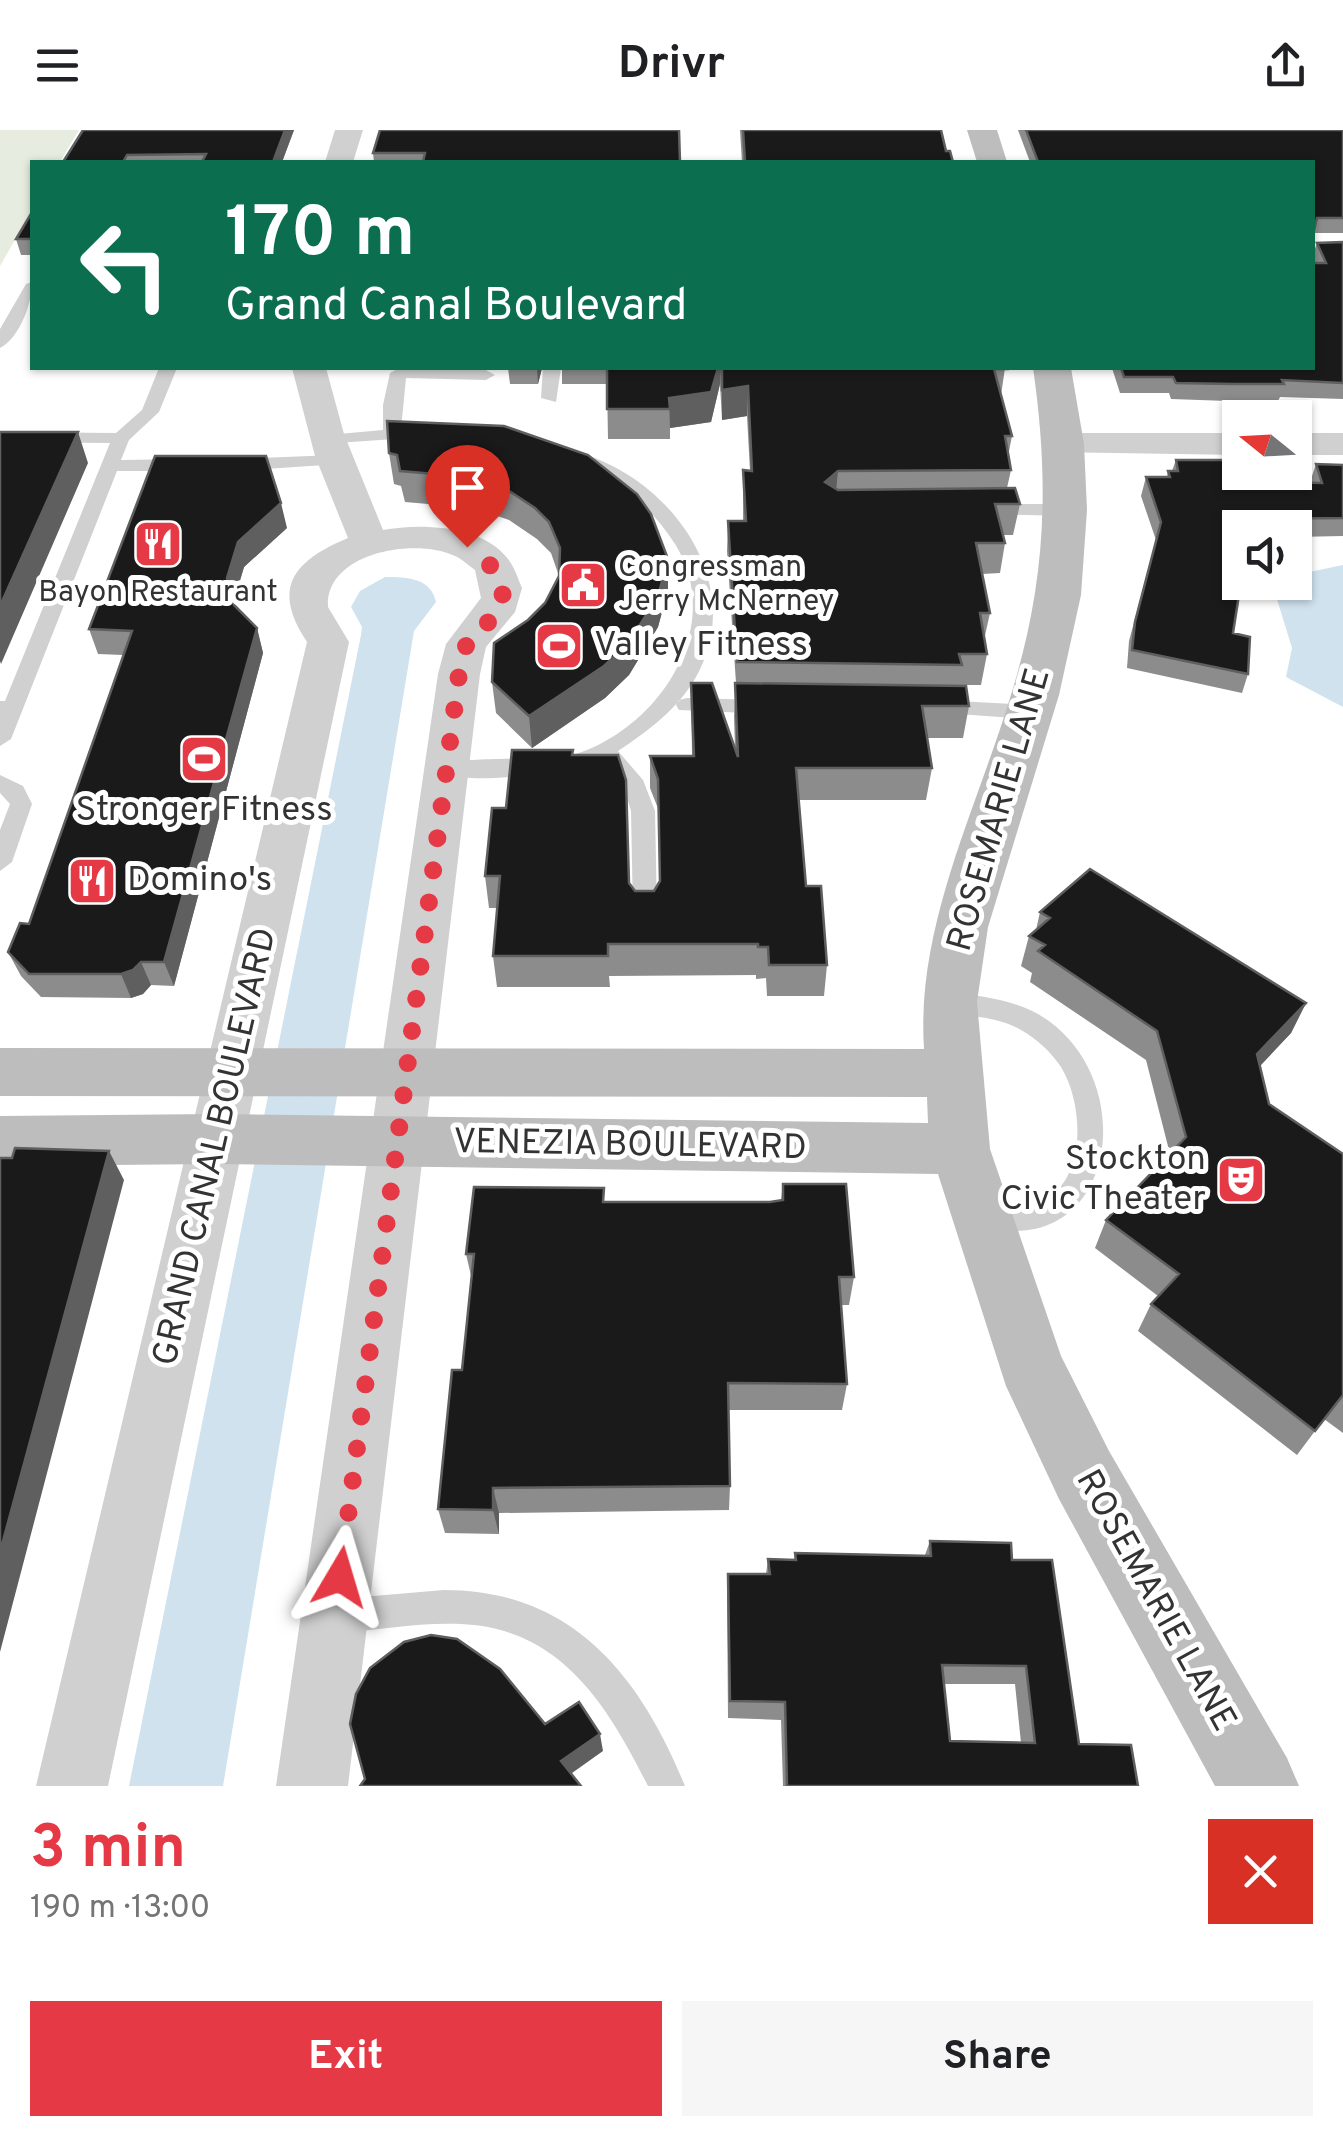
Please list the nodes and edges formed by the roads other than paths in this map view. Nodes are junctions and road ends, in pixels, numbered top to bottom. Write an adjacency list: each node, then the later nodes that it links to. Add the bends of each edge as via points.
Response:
1 (349, 130): 3 (street)
2 (982, 130): 4 (street)
3 (340, 160)
4 (991, 160)
5 (30, 290): 6 (lane)
6 (0, 343)
7 (167, 370): 16 (lane, via 150,412)
8 (309, 370): 21 (street)
9 (552, 370): 12 (lane)
10 (1052, 370): 17 (street, ROSEMARIE LANE)
11 (486, 375): 14 (lane, via 399,373)
12 (550, 398)
13 (443, 433): 14 (lane)
14 (392, 434): 21 (lane)
15 (0, 437): 16 (lane)
16 (121, 438): 23 (lane)
17 (1064, 444): 18 (street); 25 (street, ROSEMARIE LANE)
18 (1222, 444)
19 (1312, 444): 20 (street)
20 (1343, 444)
21 (330, 450): 23 (lane, via 212,465); 26 (street)
22 (552, 450): 27 (lane, via 640,490 671,520 698,570 705,626 684,682)
23 (109, 466): 30 (lane)
24 (972, 510): 25 (lane)
25 (1066, 510): 31 (street, ROSEMARIE LANE, via 1059,595)
26 (368, 540): 34 (street, via 417,537 467,547 500,579 502,602 466,645); 39 (street, GRAND CANAL BOULEVARD, via 319,574 307,599 328,642)
27 (668, 704): 28 (lane); 33 (lane)
28 (786, 707)
29 (905, 707): 31 (lane)
30 (6, 708): 32 (lane)
31 (1030, 712): 38 (street, ROSEMARIE LANE, via 961,928)
32 (0, 739)
33 (605, 750): 34 (lane, via 561,764); 37 (lane, via 636,786 643,811)
34 (446, 769): 42 (street)
35 (0, 783): 36 (lane, via 22,804)
36 (0, 862)
37 (646, 914)
38 (949, 1002): 41 (street, ROSEMARIE LANE); 47 (lane, via 1011,1010 1058,1043 1084,1088 1092,1146 1077,1191 1040,1216)
39 (232, 1070): 40 (street, VENEZIA BOULEVARD); 42 (street, VENEZIA BOULEVARD); 43 (street, GRAND CANAL BOULEVARD)
40 (0, 1072)
41 (954, 1073): 42 (street, VENEZIA BOULEVARD); 46 (street, ROSEMARIE LANE)
42 (405, 1074): 45 (street)
43 (216, 1139): 44 (street, VENEZIA BOULEVARD); 45 (street, VENEZIA BOULEVARD); 49 (street, GRAND CANAL BOULEVARD)
44 (0, 1142)
45 (396, 1144): 46 (street, VENEZIA BOULEVARD); 48 (street)
46 (960, 1150): 47 (street, ROSEMARIE LANE)
47 (979, 1213): 52 (street, ROSEMARIE LANE, via 1030,1364 1084,1475)
48 (335, 1617): 50 (street); 51 (lane, via 473,1607 547,1626 590,1661 629,1711)
49 (63, 1784)
50 (312, 1786)
51 (666, 1786)
52 (1258, 1786)

